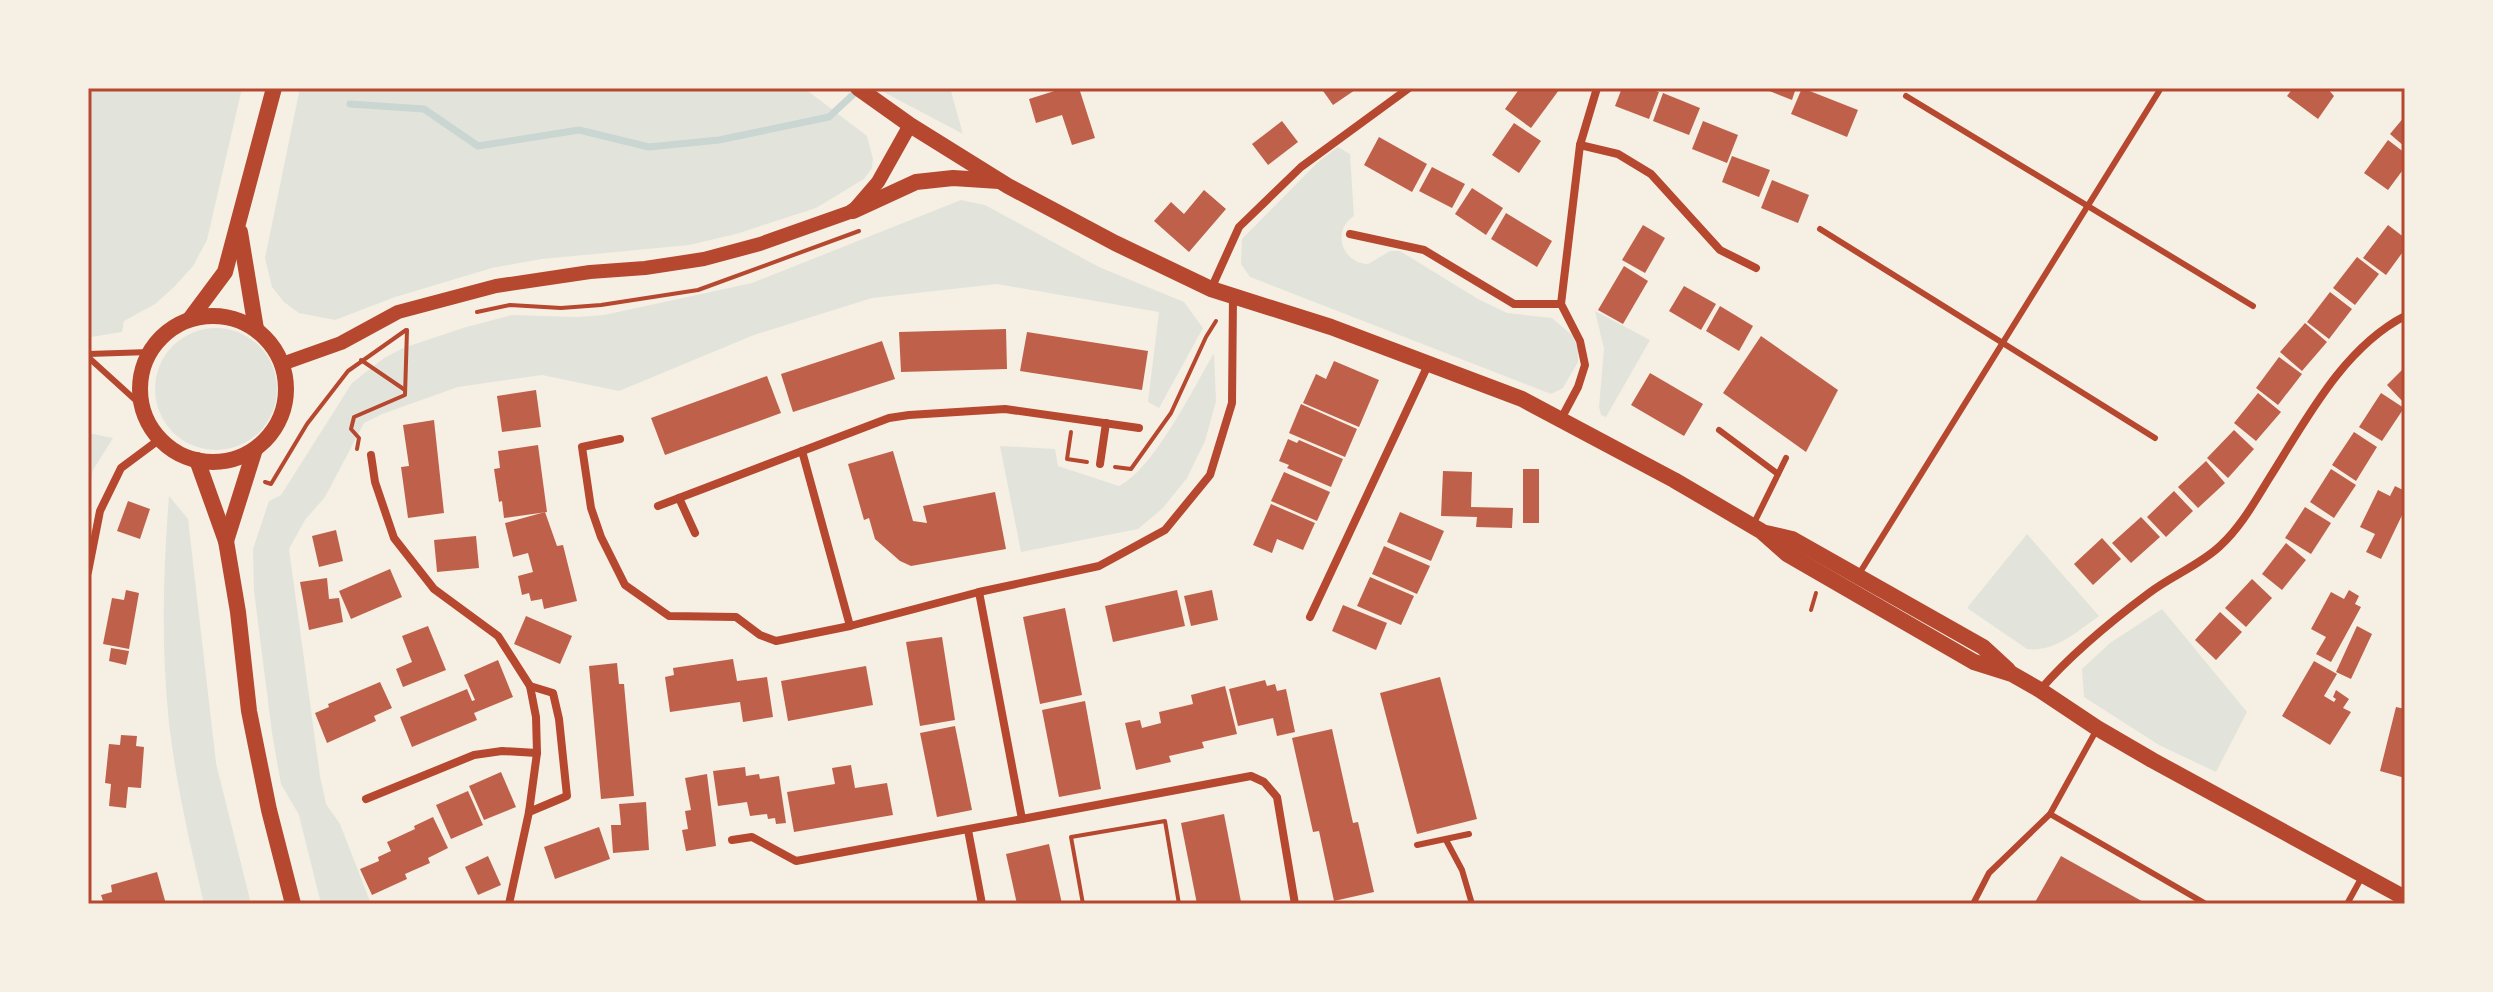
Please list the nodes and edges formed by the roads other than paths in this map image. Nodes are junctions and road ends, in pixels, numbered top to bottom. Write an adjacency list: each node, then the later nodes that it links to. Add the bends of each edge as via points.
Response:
1 (274, 88): 12 (main road)
2 (858, 88): 7 (main road)
3 (1409, 88): 16 (street, via 1301,167 1239,227)
4 (1597, 88): 8 (street)
5 (2161, 88): 10 (lane)
6 (1906, 96): 10 (lane)
7 (910, 125): 9 (main road); 11 (street, via 878,182)
8 (1580, 145): 15 (street, via 1618,154 1651,174 1720,250); 18 (street)
9 (1001, 181): 11 (main road, via 916,182); 16 (main road)
10 (2089, 208): 19 (lane); 23 (lane)
11 (853, 211): 26 (street, via 704,259 496,286 398,312 341,343)
12 (239, 227): 21 (main road, via 225,272); 22 (main road)
13 (1820, 229): 23 (lane)
14 (1350, 234): 18 (street, via 1424,250 1514,304)
15 (1756, 268)
16 (1211, 289): 17 (main road)
17 (1233, 296): 27 (main road); 50 (street, via 1232,403 1210,475 1165,530 1099,566)
18 (1561, 304): 29 (street, via 1580,341 1585,365)
19 (2253, 306)
20 (2405, 316): 54 (street, via 2359,350 2334,380 2248,513 2219,546 2150,592 2064,661)
21 (190, 319): 22 (main road, via 213,315); 24 (main road, via 160,337)
22 (256, 329): 26 (main road)
23 (2002, 345): 33 (lane); 49 (lane)
24 (150, 352): 25 (lane); 28 (main road, via 140,387)
25 (88, 355): 28 (lane)
26 (282, 364): 36 (main road, via 282,412)
27 (1428, 365): 29 (main road); 51 (street)
28 (142, 406): 34 (main road)
29 (1561, 419): 45 (main road)
30 (1106, 423): 31 (street); 37 (street, via 1005,409 909,415); 41 (street)
31 (1139, 428)
32 (1719, 430): 42 (lane)
33 (2155, 438)
34 (160, 439): 40 (main road); 48 (street, via 121,468 100,511)
35 (620, 439): 52 (street, via 582,447 591,508 625,585 669,616 736,617 776,641)
36 (255, 449): 40 (main road, via 217,462); 47 (main road)
37 (802, 451): 43 (street); 52 (street)
38 (371, 455): 53 (street, via 394,538 411,564 434,589 498,636)
39 (1786, 458): 42 (lane)
40 (197, 460): 47 (main road)
41 (1100, 464)
42 (1778, 474): 45 (lane)
43 (679, 498): 44 (street); 46 (street)
44 (658, 506)
45 (1757, 529): 49 (main road, via 1792,539)
46 (695, 533)
47 (226, 541): 68 (main road, via 252,725)
48 (88, 572)
49 (1854, 583): 54 (main road, via 1974,662)
50 (979, 592): 52 (street); 60 (street)
51 (1310, 617)
52 (850, 626)
53 (530, 686): 56 (street); 58 (street, via 553,693 567,796)
54 (2040, 690): 55 (main road)
55 (2097, 728): 59 (lane); 66 (main road)
56 (537, 753): 57 (street, via 474,755); 58 (street)
57 (366, 799)
58 (529, 812): 69 (street)
59 (2050, 814): 73 (lane, via 1989,873); 74 (lane)
60 (1022, 819): 61 (street); 71 (street, via 1251,776 1277,797)
61 (968, 830): 63 (street, via 796,861 752,837); 70 (street)
62 (1469, 834): 64 (lane)
63 (732, 840)
64 (1446, 840): 65 (lane); 72 (lane)
65 (1417, 845)
66 (2363, 875): 67 (main road); 75 (lane)
67 (2405, 898)
68 (293, 904)
69 (509, 904)
70 (982, 904)
71 (1295, 904)
72 (1472, 904)
73 (1973, 904)
74 (2206, 904)
75 (2347, 904)

